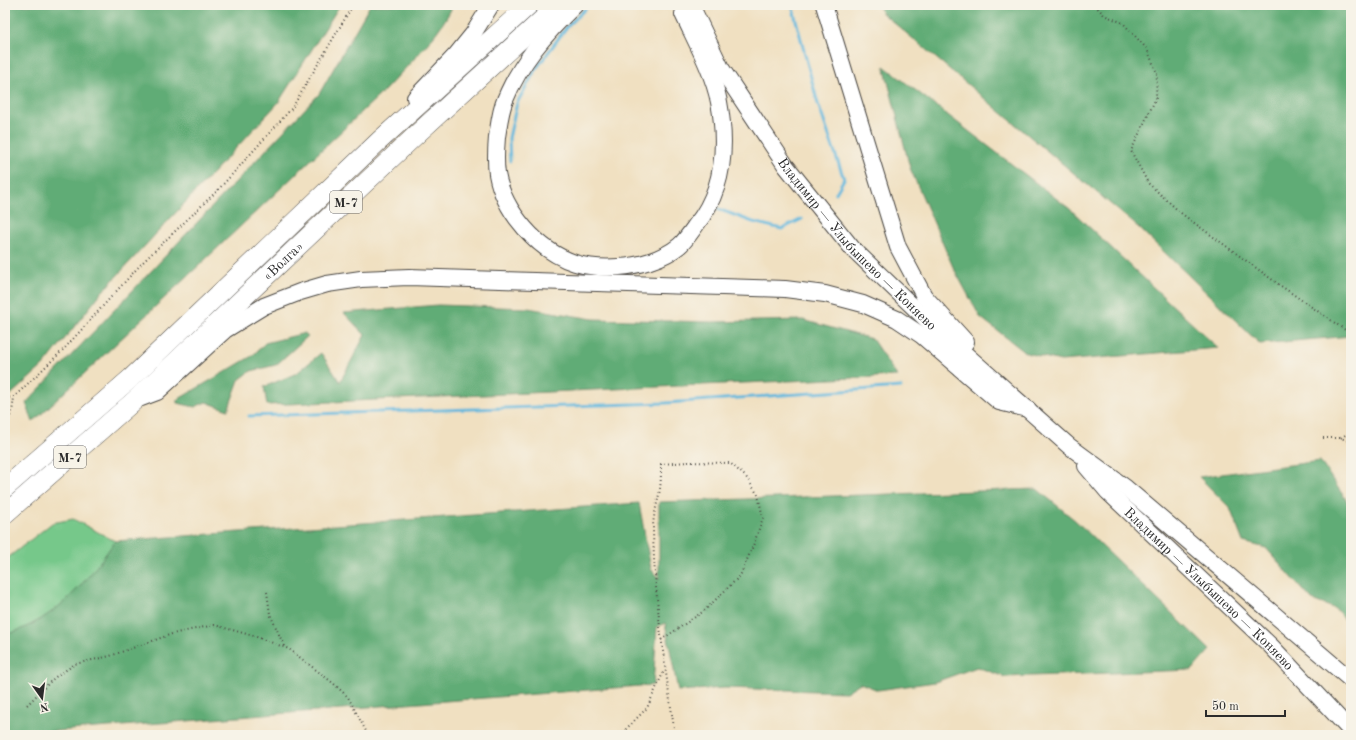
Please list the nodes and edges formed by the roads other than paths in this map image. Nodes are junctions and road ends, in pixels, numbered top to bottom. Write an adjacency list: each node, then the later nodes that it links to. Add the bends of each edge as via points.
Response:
1 (491, 5): 8 (main road, via 456,55 412,101)
2 (529, 5): 8 (highway, «Волга» / М-7)
3 (558, 5): 9 (highway, «Волга» / М-7)
4 (575, 5): 5 (main road, via 552,28 523,64 504,101 496,155 498,176 509,207 528,231 552,252 575,263 604,268 632,267 658,258 679,246 703,216 716,191 722,167 723,148 719,101)
5 (680, 5)
6 (691, 5): 10 (main road, Владимир — Улыбышево — Коняево, via 721,68 786,166 852,248 928,322)
7 (824, 5): 10 (main road, via 898,247 924,296)
8 (379, 141): 12 (highway, «Волга» / М-7, via 131,378)
9 (136, 400): 10 (main road, via 157,392 224,330 264,306 327,284 361,279 410,277 785,290 825,294 863,304 897,319 921,335 999,402); 13 (highway, «Волга» / М-7)
10 (1028, 409): 11 (main road, Владимир — Улыбышево — Коняево)
11 (1069, 446): 14 (main road, Владимир — Улыбышево — Коняево, via 1126,488); 15 (main road, Владимир — Улыбышево — Коняево, via 1108,492 1271,646)
12 (5, 488)
13 (5, 514)
14 (1351, 680)
15 (1351, 731)

